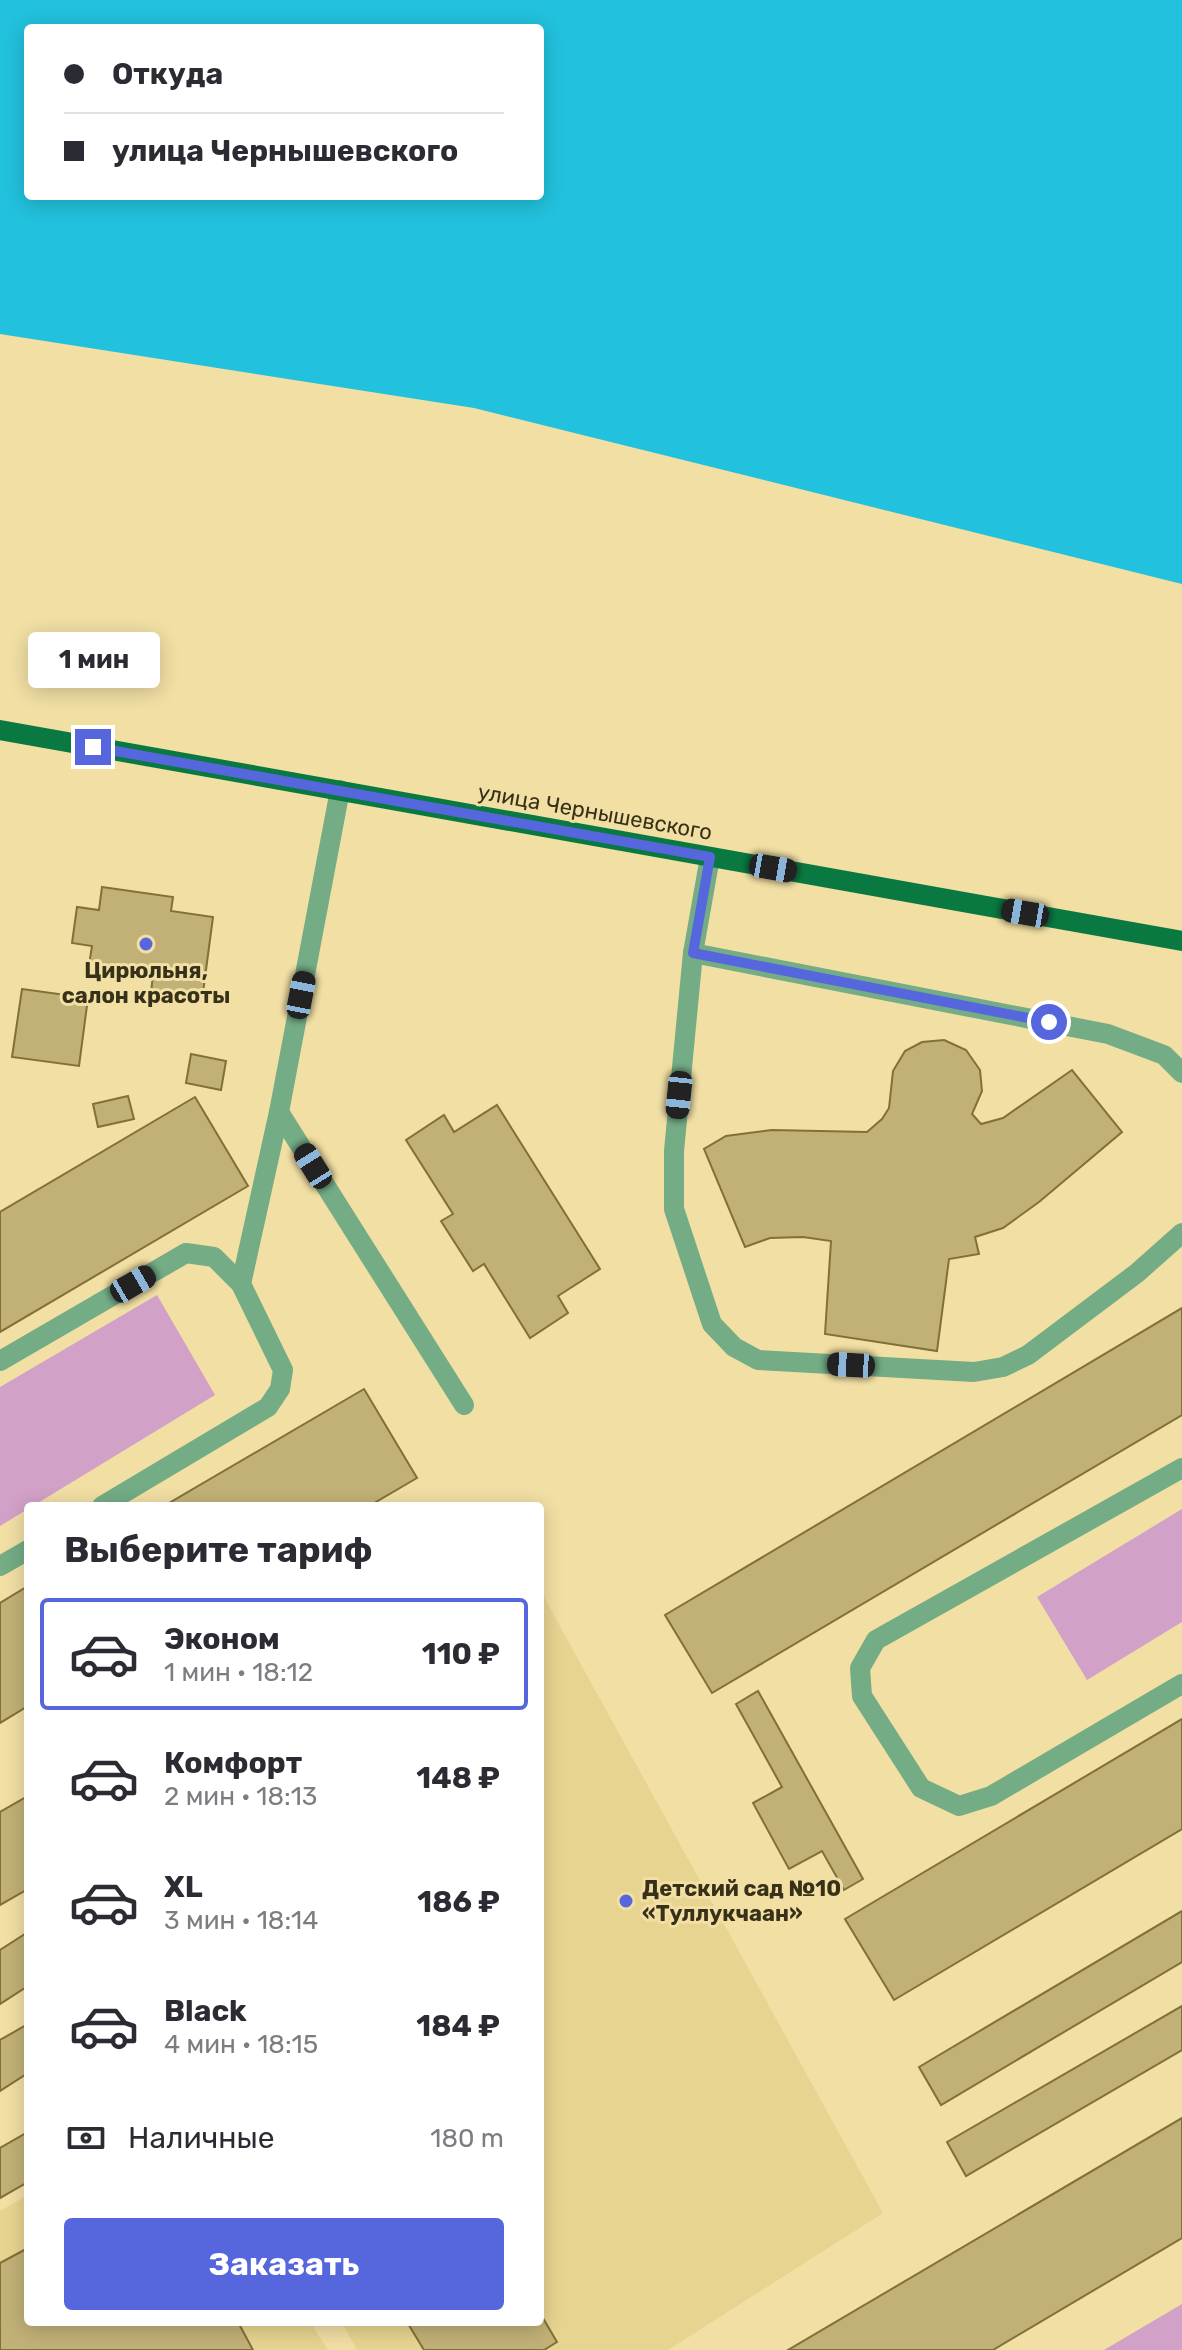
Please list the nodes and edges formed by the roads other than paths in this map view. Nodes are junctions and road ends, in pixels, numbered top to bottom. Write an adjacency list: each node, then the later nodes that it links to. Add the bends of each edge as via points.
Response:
1 (0, 730): 2 (main road, улица Чернышевского)
2 (340, 790): 3 (main road, улица Чернышевского); 7 (lane)
3 (710, 857): 4 (main road, улица Чернышевского); 5 (lane)
4 (1182, 941)
5 (693, 953): 6 (lane, via 1108,1034 1164,1055); 8 (lane, via 674,1151 674,1209 712,1324 734,1347 758,1360 974,1372 1003,1367 1040,1346)
6 (1182, 1073)
7 (279, 1112): 9 (lane); 11 (lane)
8 (1182, 1233)
9 (241, 1284): 10 (lane, via 214,1257 186,1253); 13 (lane, via 283,1370 274,1398 268,1407)
10 (0, 1361)
11 (464, 1405)
12 (1182, 1468): 16 (lane, via 876,1640 860,1668 862,1696 921,1788 959,1806 991,1796)
13 (109, 1502)
14 (24, 1552): 15 (lane)
15 (0, 1566)
16 (1182, 1684)

